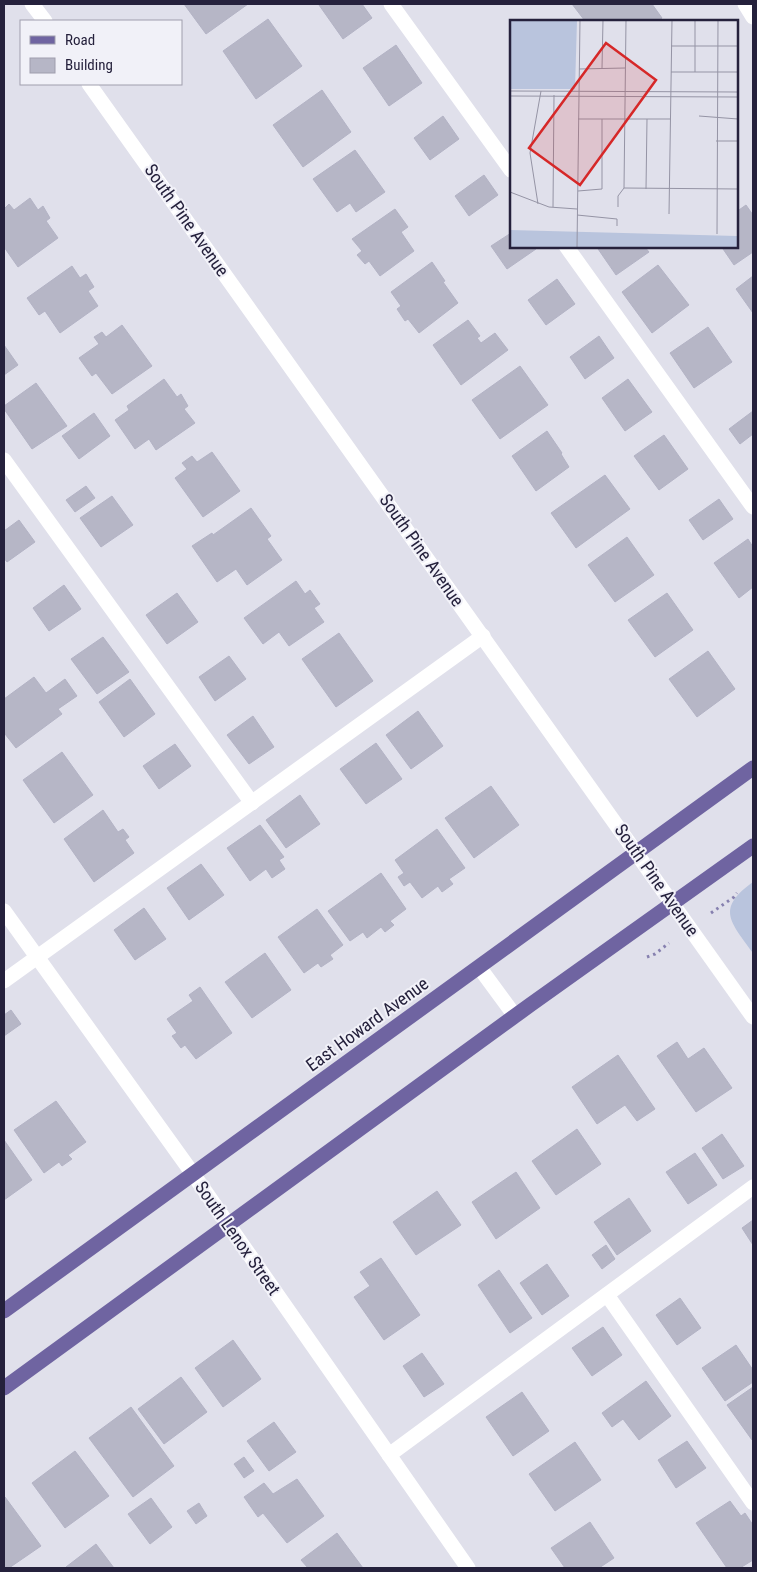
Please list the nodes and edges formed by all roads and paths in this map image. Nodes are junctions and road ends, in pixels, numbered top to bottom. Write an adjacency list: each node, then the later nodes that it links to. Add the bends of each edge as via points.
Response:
1 (32, 4): 5 (street)
2 (391, 4): 7 (street)
3 (745, 4): 4 (street)
4 (753, 17)
5 (44, 20)
6 (91, 85): 11 (street, South Pine Avenue)
7 (510, 169)
8 (567, 248): 10 (street)
9 (4, 460): 13 (street)
10 (753, 507)
11 (483, 636): 13 (street); 15 (street, South Pine Avenue)
12 (753, 768): 15 (main road, East Howard Avenue)
13 (252, 803): 18 (street)
14 (753, 846): 16 (main road)
15 (637, 852): 16 (street, South Pine Avenue); 19 (main road, East Howard Avenue)
16 (673, 903): 21 (main road); 22 (street, South Pine Avenue)
17 (4, 911): 18 (street, South Lenox Street)
18 (37, 957): 20 (street); 23 (street, South Lenox Street)
19 (479, 967): 21 (street); 23 (main road, East Howard Avenue)
20 (4, 981)
21 (515, 1016): 25 (main road)
22 (753, 1017)
23 (193, 1174): 25 (street, South Lenox Street); 27 (main road, East Howard Avenue)
24 (753, 1187): 26 (street)
25 (229, 1225): 28 (main road); 29 (street, South Lenox Street)
26 (607, 1295): 29 (street); 30 (street)
27 (4, 1311)
28 (4, 1388)
29 (389, 1455): 31 (street, South Lenox Street)
30 (753, 1503)
31 (468, 1568)

